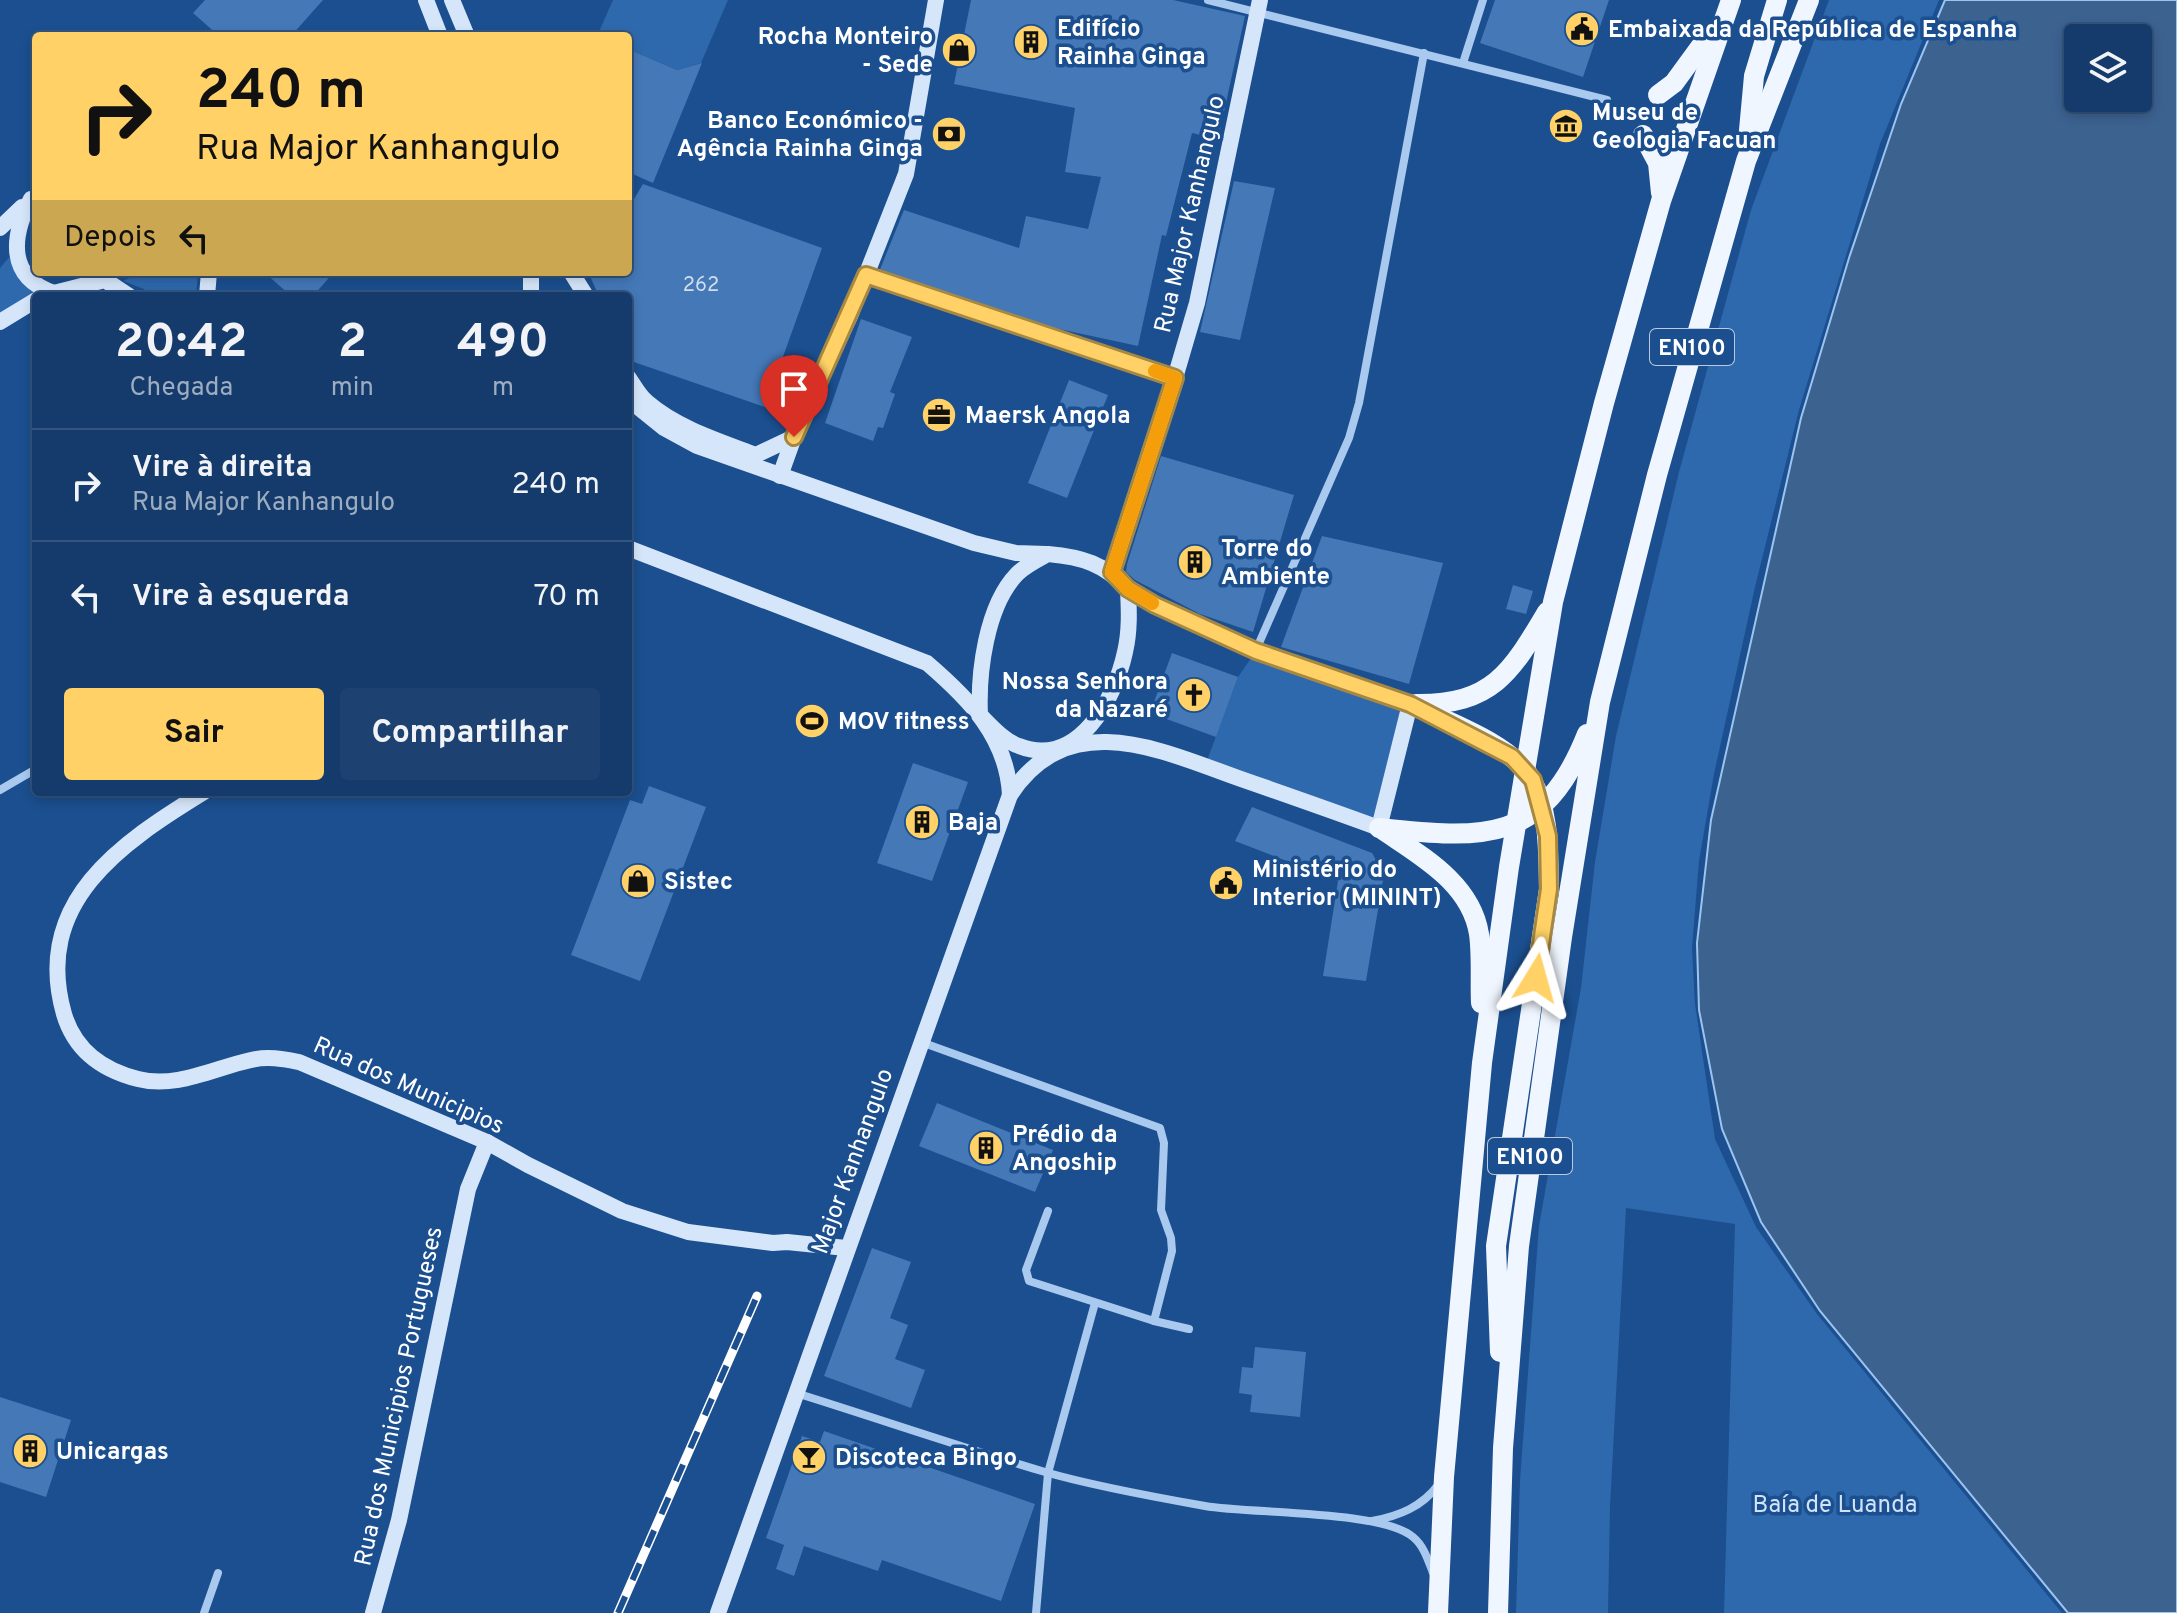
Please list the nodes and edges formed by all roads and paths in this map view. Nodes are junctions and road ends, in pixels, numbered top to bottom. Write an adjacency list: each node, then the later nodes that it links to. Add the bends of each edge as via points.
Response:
1 (426, 0): 10 (street)
2 (452, 0): 11 (street)
3 (936, 0): 22 (street, via 906,174)
4 (1208, 0): 8 (street)
5 (1483, 0): 13 (street)
6 (1777, 0): 17 (main road, EN100, via 1754,76)
7 (1809, 0): 17 (main road, EN100)
8 (1259, 5): 12 (street); 30 (street, Rua Major Kanhangulo, via 1197,303)
9 (1728, 8): 14 (main road, EN100, via 1674,83); 20 (main road, EN100)
10 (438, 32)
11 (465, 32)
12 (1424, 53): 13 (street); 40 (street, via 1359,403 1349,438)
13 (1463, 63): 15 (street)
14 (1658, 95)
15 (1607, 100)
16 (1643, 135): 20 (main road, via 1658,163)
17 (1746, 161): 41 (main road, EN100, via 1661,460)
18 (32, 200): 21 (street)
19 (32, 201): 25 (street, via 19,221 17,258)
20 (1661, 201): 39 (main road, EN100)
21 (0, 228)
22 (866, 275): 30 (street); 33 (street)
23 (114, 276): 24 (street)
24 (105, 280): 26 (street); 27 (street)
25 (46, 292)
26 (57, 292)
27 (123, 292)
28 (32, 302): 29 (street)
29 (0, 322)
30 (1175, 378): 37 (street, Rua Major Kanhangulo)
31 (632, 383): 33 (street, via 645,401 670,417 756,455)
32 (632, 403): 34 (street, via 697,446)
33 (794, 437): 34 (street)
34 (780, 476): 36 (street, via 974,543)
35 (632, 550): 43 (street, via 927,663)
36 (1048, 554): 37 (street, via 1080,558); 43 (street, via 1007,586 984,649)
37 (1112, 572): 38 (street)
38 (1128, 589): 40 (street); 44 (street, via 1125,651 1114,687 1099,714)
39 (1553, 602): 42 (main road, EN100, via 1507,673 1478,695); 46 (main road, EN100)
40 (1256, 651): 42 (street)
41 (1600, 702): 50 (main road, via 1561,786); 62 (main road, EN100, via 1530,1158)
42 (1410, 704): 46 (main road, via 1494,746); 52 (street)
43 (980, 715): 44 (street, via 1019,746); 48 (street, via 1002,753)
44 (1065, 748): 48 (street, Major Kanhangulo, via 1022,777); 52 (street, via 1107,742 1148,746)
45 (32, 771): 47 (street)
46 (1526, 771): 50 (main road); 51 (main road, EN100)
47 (0, 790)
48 (1010, 795): 53 (street, Major Kanhangulo)
49 (198, 796): 55 (street, Rua dos Municipios, via 105,861 68,916 56,971 58,991 69,1030 82,1049 99,1065 141,1080 168,1081 275,1057 299,1062)
50 (1541, 805): 51 (main road); 62 (main road, via 1548,836 1549,889 1496,1246)
51 (1516, 824): 52 (main road, via 1463,836); 54 (main road, EN100)
52 (1379, 828): 54 (main road, via 1451,880 1472,910 1479,934)
53 (920, 1042): 57 (street, Major Kanhangulo); 59 (street, via 1160,1128 1161,1210 1172,1251)
54 (1482, 1063): 64 (main road, EN100)
55 (487, 1142): 57 (street, Rua dos Municipios, via 622,1211 688,1232); 69 (street, Rua dos Municipios Portugueses, via 468,1189 399,1520)
56 (1048, 1211): 58 (street, via 1026,1276)
57 (846, 1248): 61 (street, Major Kanhangulo)
58 (1095, 1303): 59 (street); 63 (street)
59 (1154, 1321): 60 (street)
60 (1189, 1329)
61 (796, 1393): 63 (street); 70 (street, Major Kanhangulo)
62 (1503, 1448): 73 (main road, EN100)
63 (1048, 1473): 65 (street, via 1207,1506); 71 (street)
64 (1444, 1477): 65 (street, via 1415,1507); 67 (main road, EN100)
65 (1367, 1522): 67 (street, via 1416,1539)
66 (218, 1573): 68 (street)
67 (1438, 1588): 72 (main road, EN100)
68 (204, 1613)
69 (373, 1613)
70 (718, 1613)
71 (1036, 1613)
72 (1438, 1613)
73 (1498, 1613)

